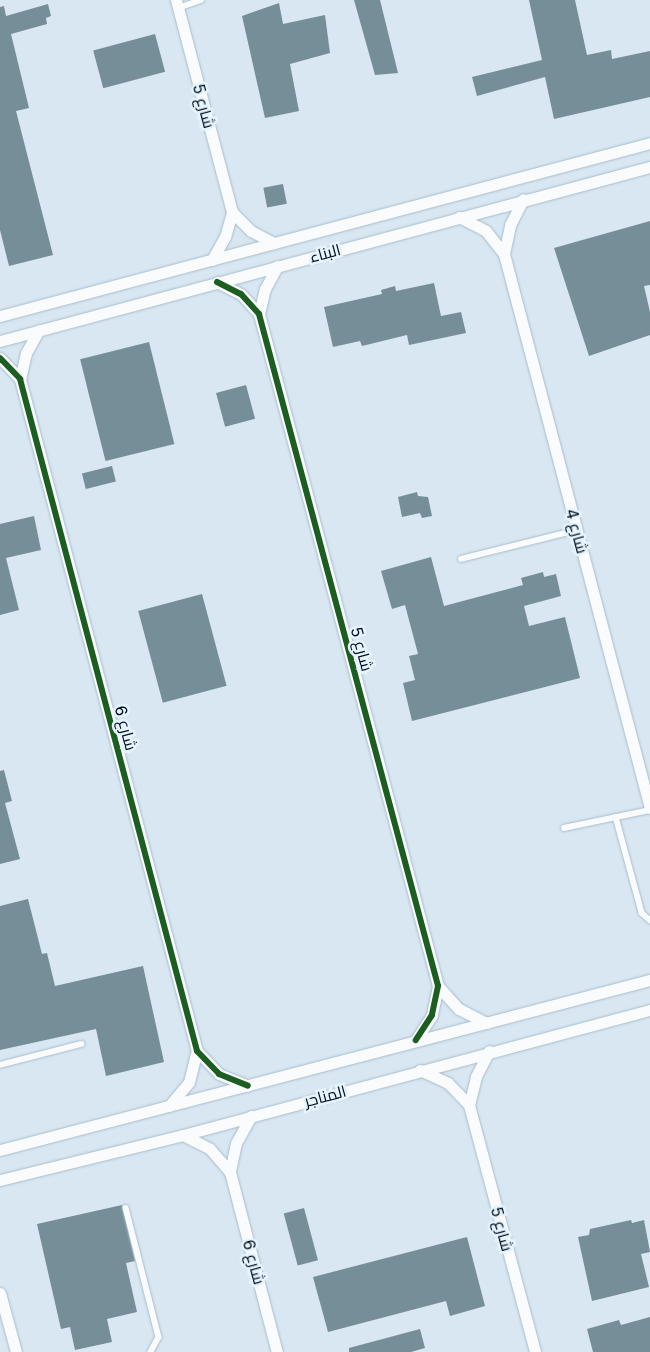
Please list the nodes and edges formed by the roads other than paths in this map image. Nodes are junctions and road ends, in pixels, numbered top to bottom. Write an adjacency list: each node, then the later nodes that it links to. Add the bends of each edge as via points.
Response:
1 (201, 0): 2 (lane)
2 (177, 4): 6 (street, شارع 5)
3 (650, 143): 8 (street, البناء)
4 (650, 167): 5 (street, البناء)
5 (523, 199): 7 (street, البناء); 9 (street, شارع 4, via 510,226)
6 (232, 212): 8 (street, via 251,231); 10 (street, via 225,237)
7 (459, 217): 9 (street, شارع 4, via 486,231); 11 (street, البناء)
8 (274, 243): 10 (street, البناء)
9 (504, 254): 19 (street, شارع 4)
10 (212, 260): 14 (street, البناء)
11 (277, 266): 12 (street, البناء); 13 (street, شارع 5, via 265,289)
12 (217, 282): 13 (street, شارع 5, via 241,294); 15 (street, البناء)
13 (259, 314): 26 (street, شارع 5)
14 (0, 316)
15 (39, 330): 16 (street, البناء); 18 (street, شارع 6, via 26,353)
16 (0, 341)
17 (0, 358): 18 (street, شارع 6)
18 (20, 379): 31 (street, شارع 6)
19 (577, 530): 20 (lane); 21 (street, شارع 4)
20 (461, 559)
21 (650, 809): 22 (lane)
22 (616, 817): 23 (lane); 24 (lane, via 642,913)
23 (564, 828)
24 (650, 920)
25 (650, 980): 28 (street, المناجر)
26 (438, 986): 28 (street, شارع 5, via 459,1009); 29 (street, شارع 5, via 432,1015)
27 (650, 1010): 32 (street, المناجر)
28 (487, 1023): 29 (street, المناجر)
29 (416, 1040): 35 (street, المناجر)
30 (81, 1044): 33 (lane)
31 (198, 1051): 35 (street, شارع 6, via 219,1074); 37 (street, via 188,1082)
32 (489, 1051): 34 (street, المناجر); 36 (street, شارع 5, via 476,1077)
33 (0, 1065)
34 (420, 1070): 36 (street, via 448,1084); 38 (street, المناجر)
35 (248, 1086): 37 (street, المناجر)
36 (469, 1105): 48 (street, شارع 5)
37 (169, 1106): 40 (street, المناجر)
38 (251, 1116): 39 (street, المناجر); 41 (street, شارع 6, via 236,1142)
39 (184, 1135): 41 (street, شارع 6, via 210,1149); 42 (street, المناجر)
40 (1, 1150)
41 (230, 1172): 47 (street, شارع 6)
42 (2, 1182)
43 (126, 1208): 46 (lane, via 160,1337)
44 (0, 1293): 45 (street)
45 (16, 1352)
46 (151, 1352)
47 (277, 1352)
48 (535, 1352)

